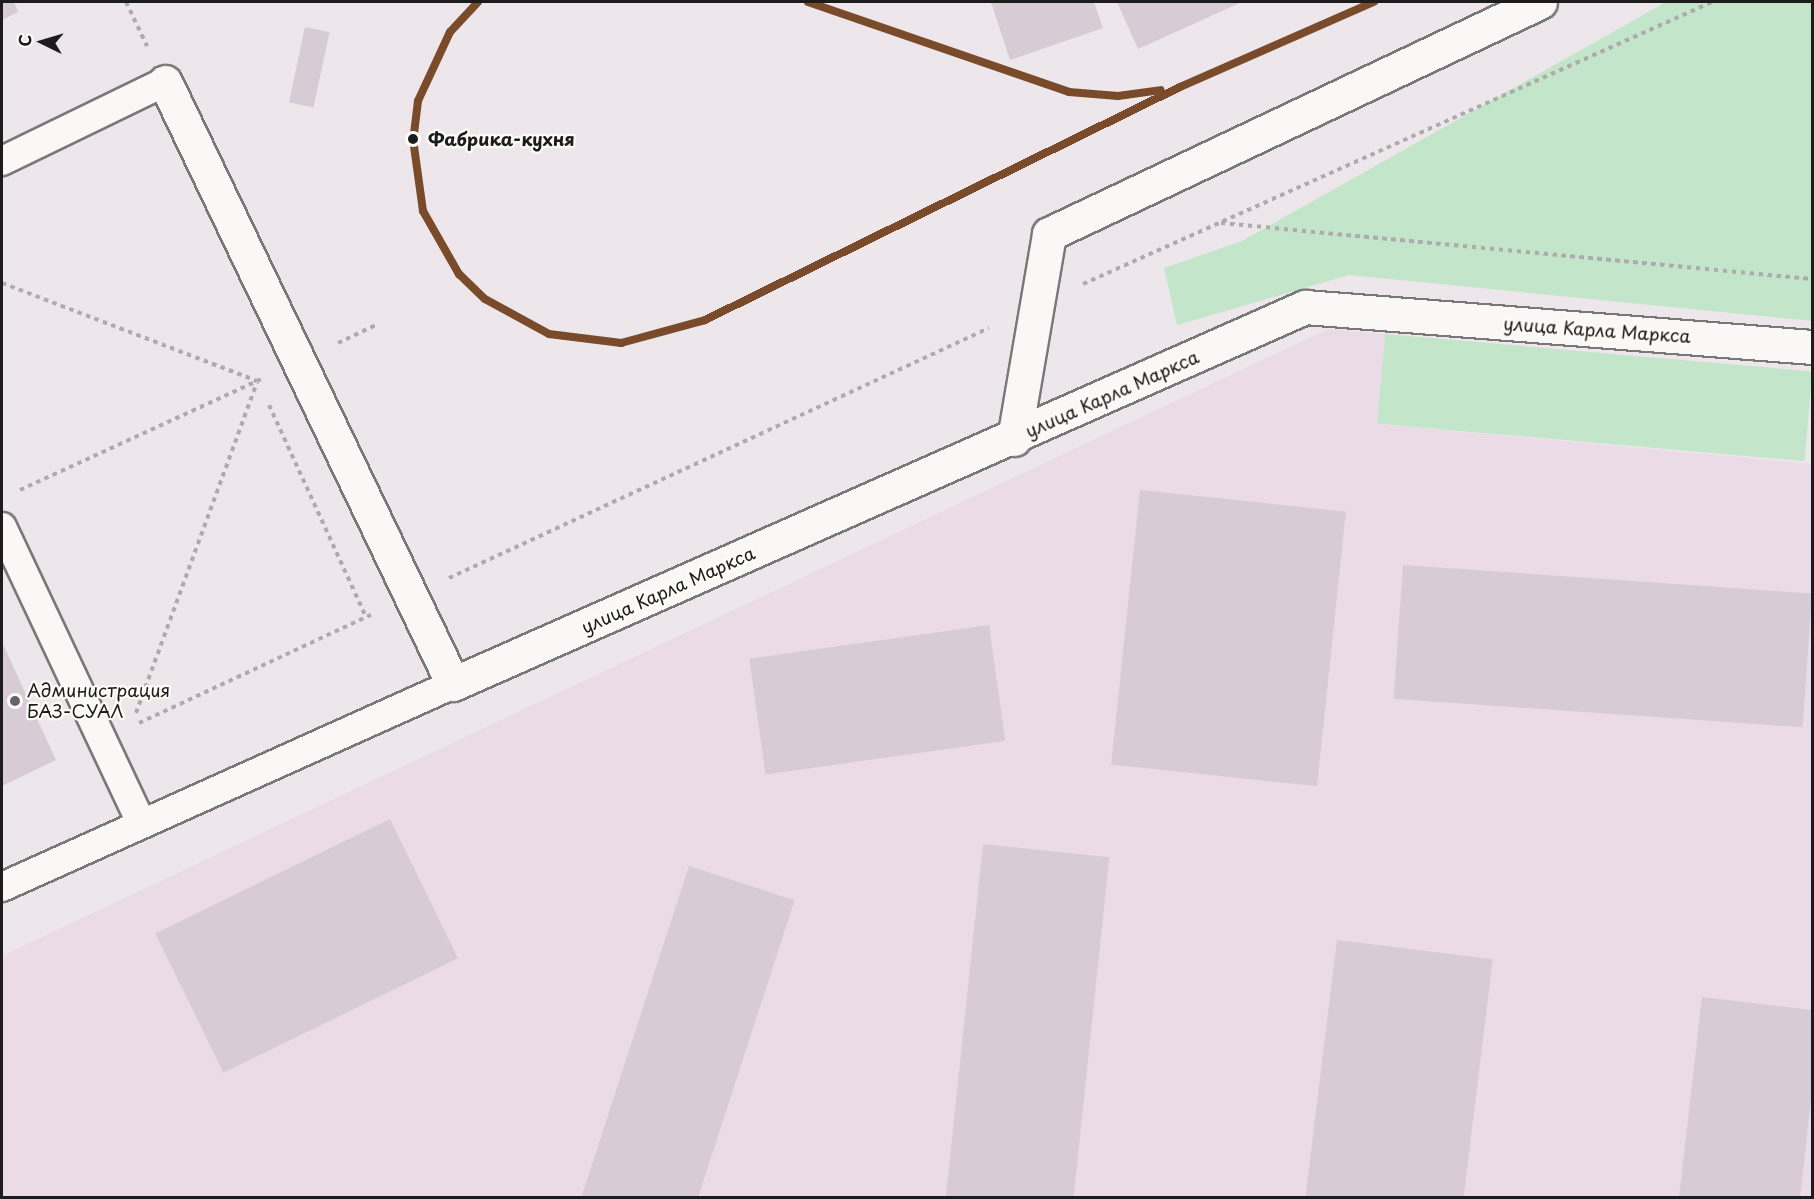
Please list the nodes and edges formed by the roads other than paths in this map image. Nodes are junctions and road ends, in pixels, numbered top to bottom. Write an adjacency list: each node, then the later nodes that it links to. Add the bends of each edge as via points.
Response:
1 (1540, 2): 5 (street, via 1049,234)
2 (165, 82): 3 (lane); 7 (street)
3 (2, 161)
4 (1812, 346): 5 (street, улица Карла Маркса, via 1305,307)
5 (1014, 439): 7 (street, улица Карла Маркса)
6 (2, 527): 8 (lane)
7 (453, 684): 8 (lane)
8 (142, 824): 9 (lane)
9 (2, 887)

